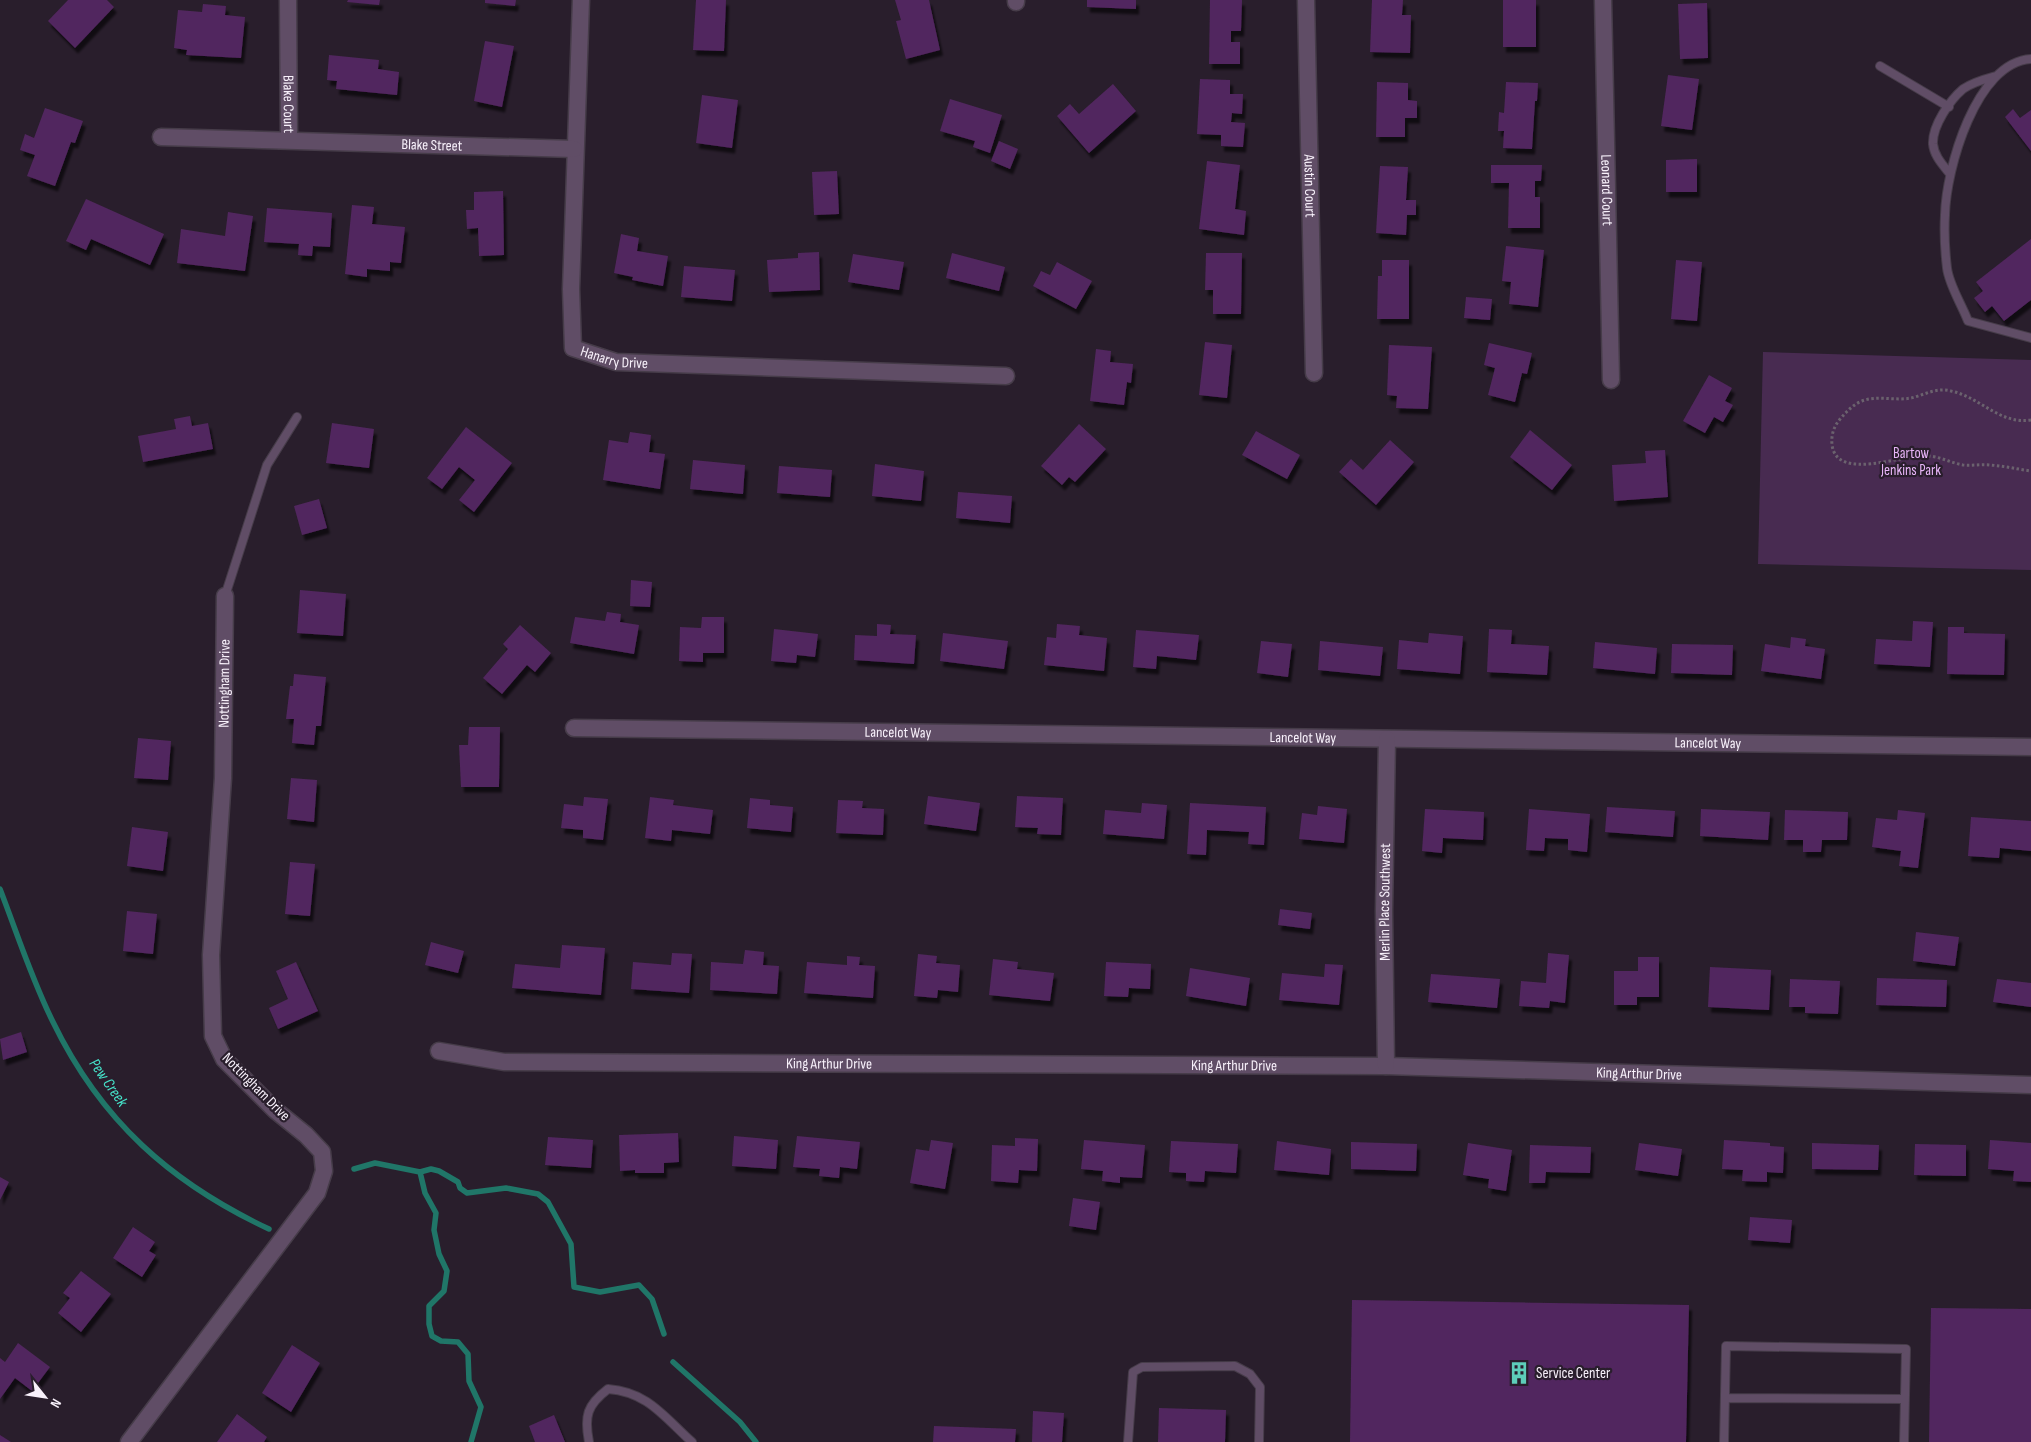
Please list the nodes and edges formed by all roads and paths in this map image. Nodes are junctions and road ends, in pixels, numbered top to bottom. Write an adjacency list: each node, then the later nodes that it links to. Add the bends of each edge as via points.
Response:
1 (288, 0): 10 (street, Blake Court)
2 (581, 0): 11 (street, Hanarry Drive)
3 (1306, 0): 14 (street, Austin Court)
4 (1603, 0): 16 (street, Leonard Court)
5 (2031, 59): 7 (lane, via 2000,71)
6 (1880, 66): 8 (lane)
7 (1996, 76): 8 (lane, via 1963,89); 12 (lane, via 1979,97)
8 (1949, 106): 12 (lane, via 1935,129 1933,144 1938,159)
9 (161, 137): 10 (street, Blake Court)
10 (289, 140): 11 (street, Blake Street)
11 (574, 149): 15 (street, Hanarry Drive, via 573,348 616,362)
12 (1950, 174): 13 (lane, via 1944,214 1947,270 1968,321)
13 (2031, 338)
14 (1314, 373)
15 (1006, 376)
16 (1611, 380)
17 (297, 417): 20 (lane, via 267,465)
18 (2031, 420): 19 (path, via 2012,420 1966,396 1950,390 1936,390 1910,398 1862,401 1847,411 1836,424 1831,437 1833,450 1843,462 1854,465 1929,456 1965,465)
19 (2031, 471)
20 (225, 596): 29 (street, Nottingham Drive, via 223,778 212,955 213,1036 224,1059 322,1152 324,1170 312,1199)
21 (574, 728): 22 (street, Lancelot Way)
22 (1387, 739): 23 (street, Lancelot Way); 25 (street, Merlin Place Southwest)
23 (2031, 747)
24 (439, 1051): 25 (street, King Arthur Drive, via 504,1062)
25 (1386, 1066): 26 (street, King Arthur Drive)
26 (2031, 1085)
27 (1725, 1396): 28 (lane); 28 (lane, via 1726,1346 1906,1349); 34 (lane)
28 (1905, 1399): 35 (lane)
29 (128, 1442)
30 (589, 1442): 31 (lane, via 586,1417 598,1397 608,1389 634,1393 650,1403)
31 (692, 1442)
32 (1128, 1442): 33 (lane, via 1133,1372 1142,1367 1193,1365 1235,1366 1250,1374 1260,1386)
33 (1259, 1442)
34 (1724, 1442)
35 (1904, 1442)

